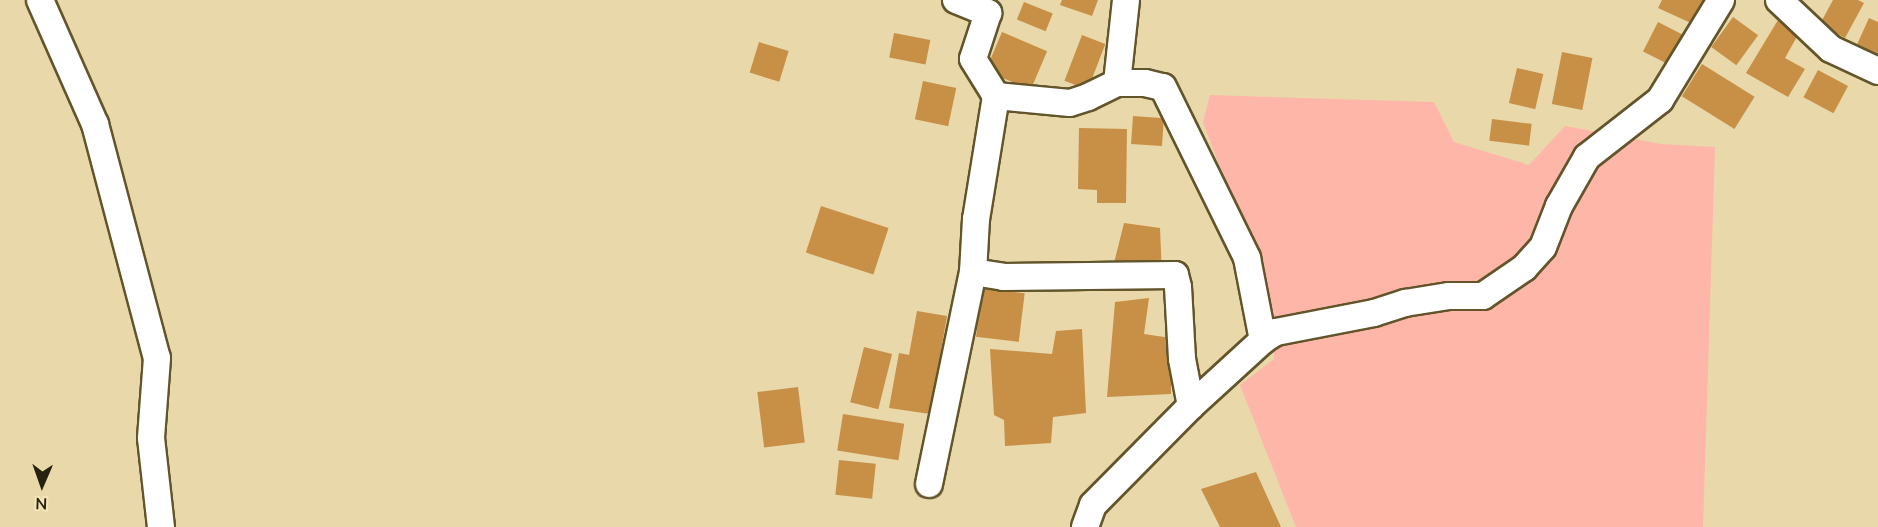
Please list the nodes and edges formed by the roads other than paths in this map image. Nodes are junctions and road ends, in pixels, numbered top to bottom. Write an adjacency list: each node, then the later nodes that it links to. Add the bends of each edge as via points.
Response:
1 (40, 0): 13 (street, via 95,124 157,358 151,438)
2 (956, 0): 8 (street, via 988,13 973,59)
3 (1126, 0): 7 (street)
4 (1721, 0): 10 (street, via 1660,100 1587,157 1559,206 1543,247 1524,268 1483,296 1449,296 1405,303 1276,332)
5 (1779, 0): 6 (street, via 1831,49)
6 (1878, 71)
7 (1117, 83): 8 (street, via 1070,103); 10 (street, via 1163,87 1247,258)
8 (996, 96): 9 (street, via 976,219)
9 (973, 272): 11 (street, via 1004,278 1174,275); 12 (street)
10 (1263, 340): 11 (street)
11 (1191, 406): 14 (street, via 1093,505)
12 (929, 484)
13 (161, 527)
14 (1085, 527)

